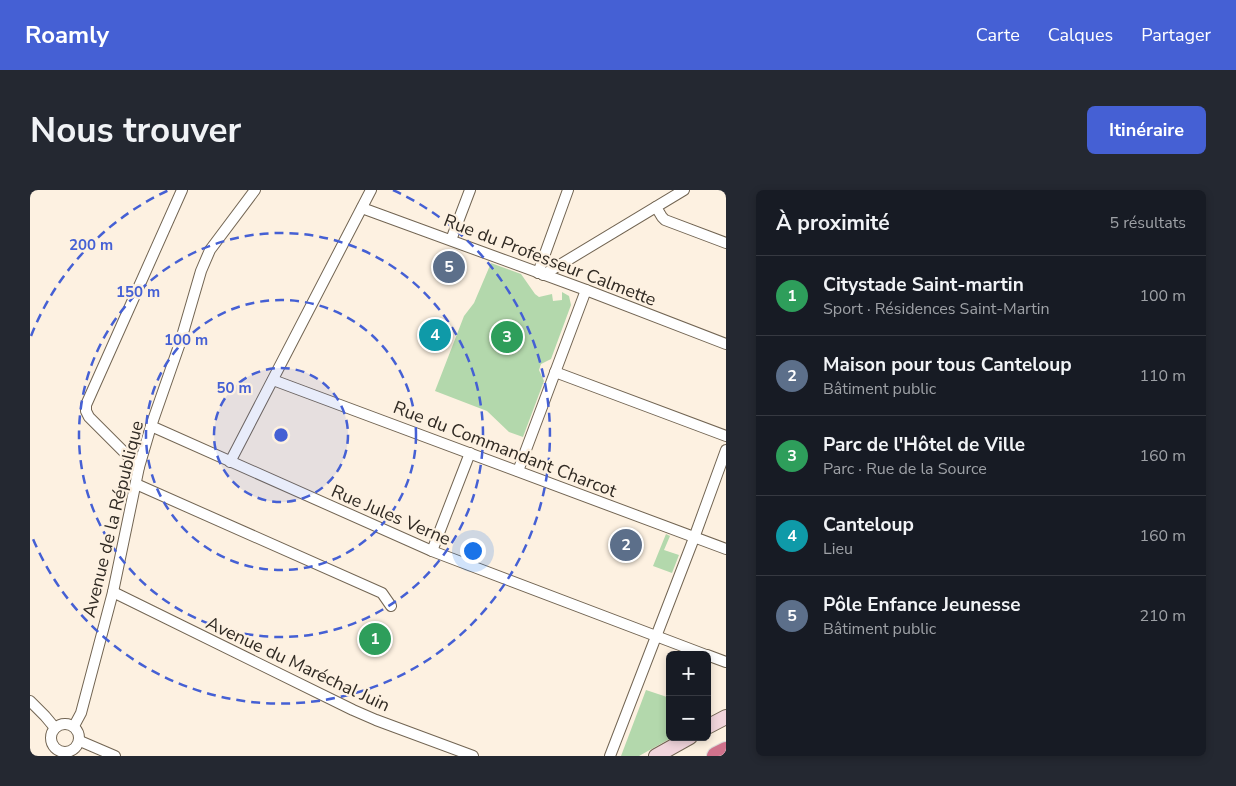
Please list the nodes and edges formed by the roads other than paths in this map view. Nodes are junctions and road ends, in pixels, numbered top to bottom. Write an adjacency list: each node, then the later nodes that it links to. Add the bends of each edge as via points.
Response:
1 (182, 190): 23 (street, via 86,405 89,417)
2 (255, 190): 18 (street, Avenue de la République, via 204,262)
3 (371, 190): 10 (street)
4 (470, 190): 11 (street)
5 (568, 190): 13 (street)
6 (669, 190): 8 (street)
7 (684, 190): 8 (street)
8 (666, 201): 9 (street)
9 (656, 207): 12 (street, via 665,220); 13 (street)
10 (362, 208): 11 (street, Rue du Professeur Calmette); 17 (street)
11 (451, 240): 13 (street, Rue du Professeur Calmette)
12 (726, 243)
13 (540, 274): 14 (street, Rue du Professeur Calmette)
14 (586, 290): 15 (street, Rue du Professeur Calmette); 16 (street)
15 (726, 344)
16 (555, 372): 19 (street); 24 (street)
17 (273, 380): 21 (street, Rue du Commandant Charcot); 22 (street)
18 (151, 426): 22 (street, Rue Jules Verne); 23 (street, Avenue de la République)
19 (726, 436)
20 (726, 450): 26 (street)
21 (470, 454): 24 (street, Rue du Commandant Charcot); 28 (street)
22 (230, 462): 28 (street, Rue Jules Verne)
23 (140, 467): 25 (street, Avenue de la République)
24 (518, 472): 26 (street, Rue du Commandant Charcot)
25 (136, 484): 29 (street, Avenue de la République); 30 (street, via 382,593)
26 (694, 538): 27 (street, Rue du Commandant Charcot); 31 (street)
27 (726, 549)
28 (432, 551): 31 (street, Rue Jules Verne)
29 (113, 592): 37 (street, Avenue de la République, via 81,712); 44 (street, Avenue du Maréchal Juin, via 353,710)
30 (391, 606)
31 (656, 636): 32 (street, Rue Jules Verne); 45 (street)
32 (696, 651)
33 (711, 656): 34 (street, Rue Jules Verne)
34 (726, 662)
35 (30, 702): 39 (street)
36 (726, 717): 38 (street)
37 (74, 726): 39 (street, via 62,724); 40 (street)
38 (711, 726)
39 (55, 728): 40 (street, via 52,742 61,752 75,749)
40 (80, 741): 43 (street)
41 (683, 741): 46 (street)
42 (726, 751): 47 (highway)
43 (116, 756)
44 (473, 756)
45 (610, 756)
46 (656, 756)
47 (716, 756)

